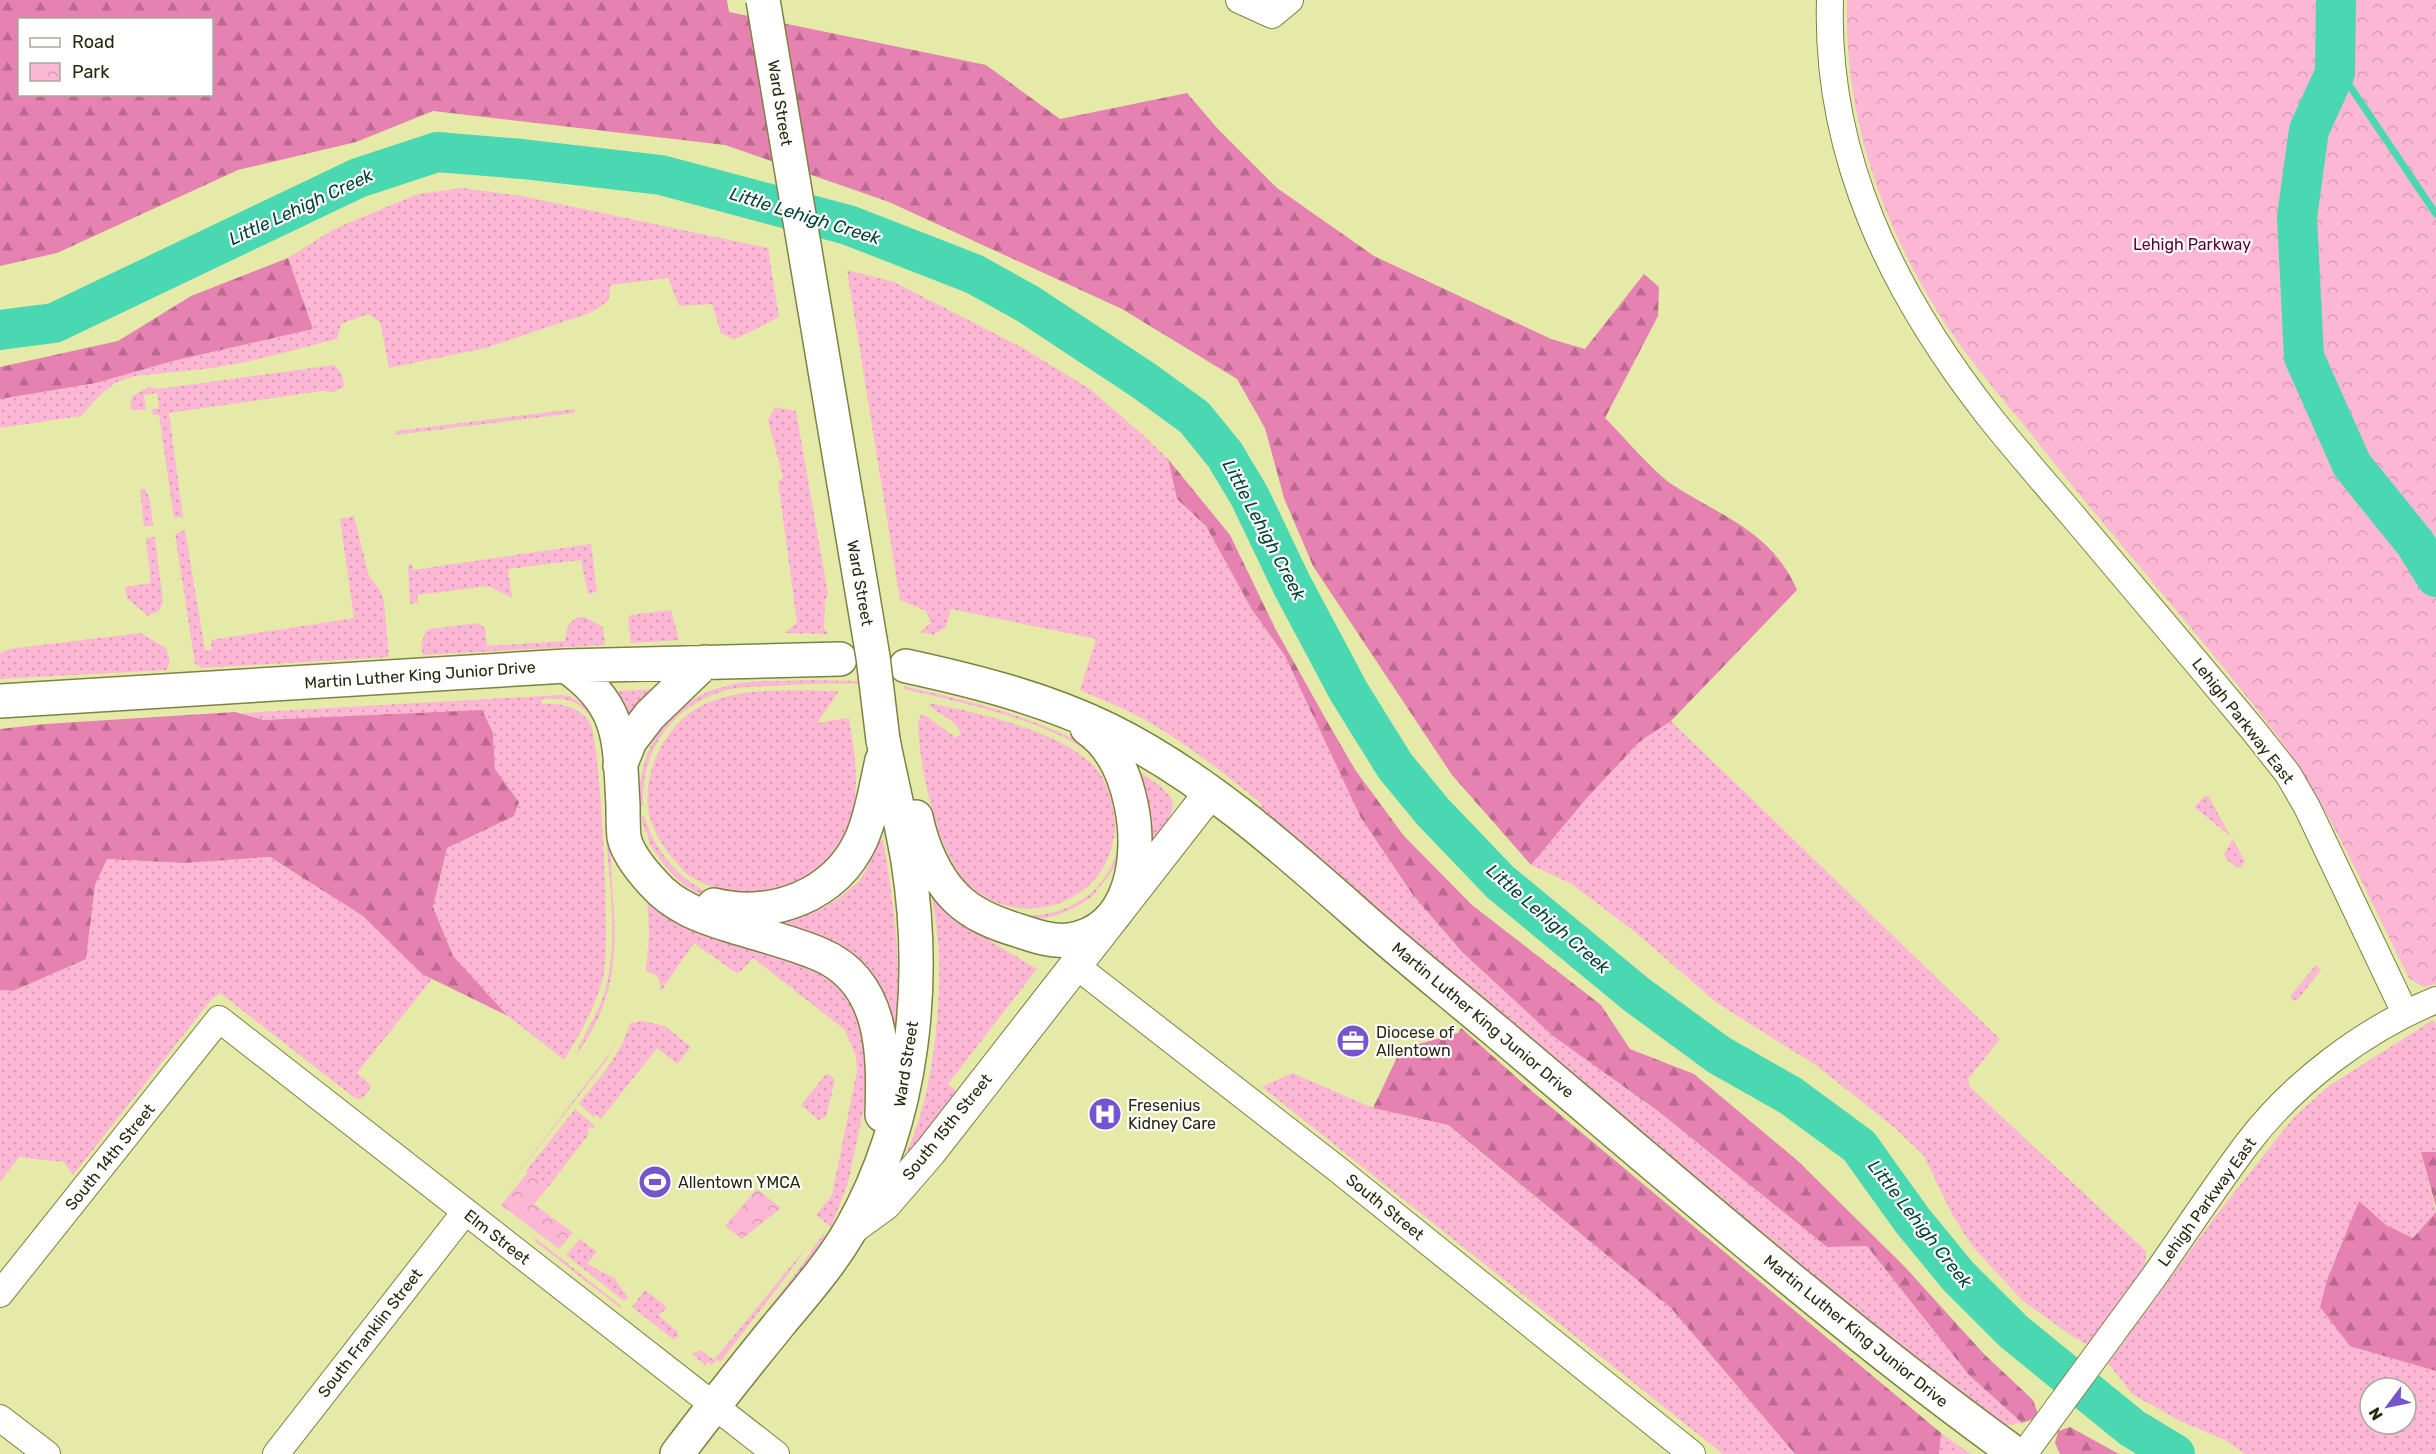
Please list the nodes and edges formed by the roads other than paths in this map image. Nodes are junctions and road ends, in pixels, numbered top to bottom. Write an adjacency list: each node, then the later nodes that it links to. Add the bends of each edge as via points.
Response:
1 (763, 0): 11 (main road, Ward Street, bridge, via 858,571)
2 (1239, 0): 4 (street)
3 (1830, 0): 19 (street, Lehigh Parkway East, via 1833,80 1842,132 1868,216 1897,276 1929,332 1989,416 2288,774)
4 (1281, 7)
5 (840, 659): 6 (main road, Martin Luther King Junior Drive)
6 (705, 662): 7 (main road, Martin Luther King Junior Drive); 12 (main road, via 650,715 630,741)
7 (566, 666): 9 (main road, Martin Luther King Junior Drive); 12 (main road, via 584,679 611,713 618,734)
8 (906, 666): 10 (main road, Martin Luther King Junior Drive, via 953,676)
9 (0, 701)
10 (1060, 710): 13 (main road, Martin Luther King Junior Drive, via 1110,730); 15 (main road, via 1094,732 1126,783 1137,837 1131,881)
11 (892, 740): 14 (main road, via 861,840 846,864 812,894 786,905 757,910 706,903 663,877); 16 (main road, via 918,829 936,873 956,898 979,915); 21 (main road, Ward Street, via 908,862 916,990 908,1066 898,1115)
12 (620, 766): 14 (main road)
13 (1210, 793): 15 (street, South 15th Street); 32 (main road, Martin Luther King Junior Drive, via 1290,856 1817,1302)
14 (624, 826): 21 (main road, via 635,861 672,900 696,915 819,954 850,975 864,992 880,1033 884,1077)
15 (1120, 908): 16 (main road, via 1102,926 1067,940); 17 (street, South 15th Street)
16 (1011, 929): 17 (main road)
17 (1075, 965): 23 (street, South 15th Street, via 930,1152 885,1204); 31 (street, South Street, via 1345,1175)
18 (2436, 1000): 19 (street)
19 (2405, 1013): 33 (street, Lehigh Parkway East, via 2318,1071 2283,1102 2247,1143)
20 (219, 1019): 22 (street, Elm Street); 24 (street, South 14th Street)
21 (881, 1165): 23 (main road, Ward Street)
22 (465, 1212): 25 (street, Elm Street); 28 (street, South Franklin Street)
23 (852, 1228): 25 (main road, South 15th Street)
24 (0, 1294)
25 (714, 1406): 29 (main road, South 15th Street); 30 (street, Elm Street)
26 (0, 1418): 27 (street)
27 (47, 1454)
28 (276, 1454)
29 (677, 1454)
30 (776, 1454)
31 (1692, 1454)
32 (2016, 1454)
33 (2024, 1454)

